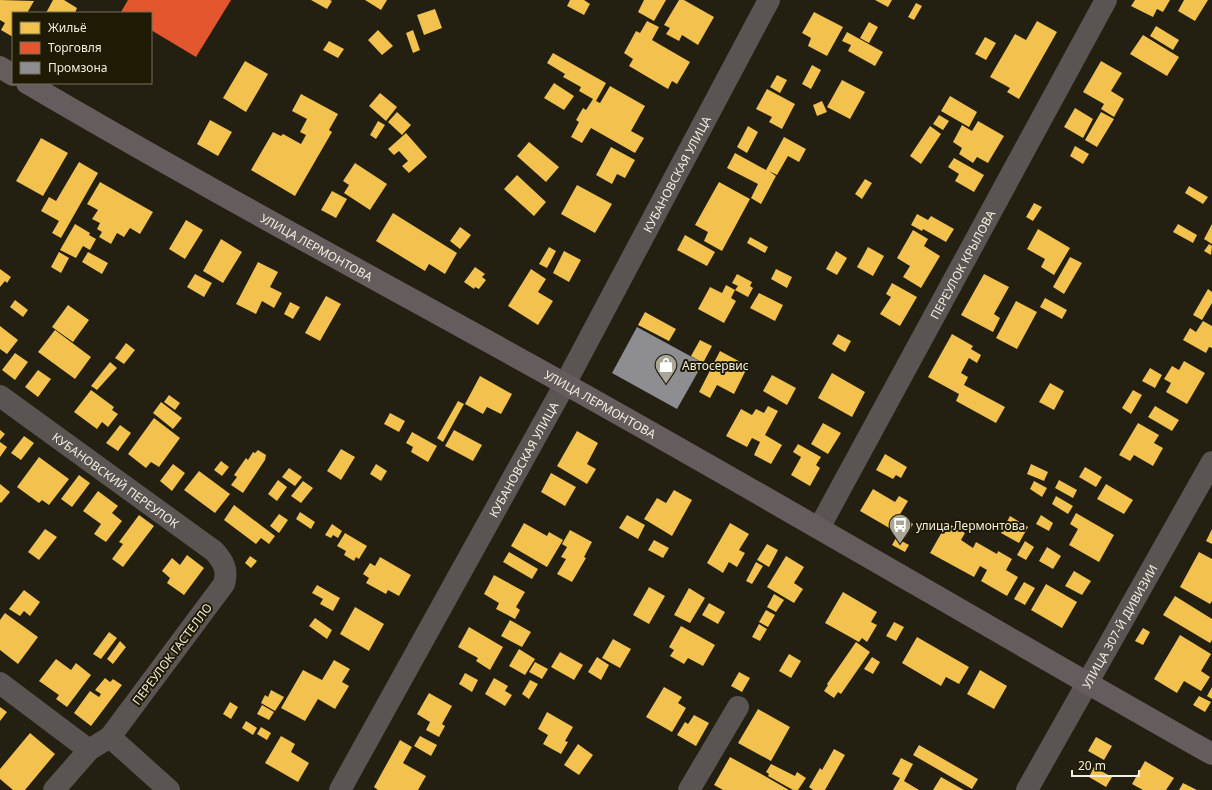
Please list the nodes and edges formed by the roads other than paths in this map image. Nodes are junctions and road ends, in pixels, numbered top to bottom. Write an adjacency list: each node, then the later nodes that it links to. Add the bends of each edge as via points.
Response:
1 (769, 0): 6 (street, КУБАНОВСКАЯ УЛИЦА)
2 (1106, 0): 9 (street, ПЕРЕУЛОК КРЫЛОВА)
3 (0, 67): 4 (main road)
4 (12, 74)
5 (29, 84): 6 (main road, УЛИЦА ЛЕРМОНТОВА, via 399,294)
6 (565, 384): 9 (main road, УЛИЦА ЛЕРМОНТОВА); 19 (street, КУБАНОВСКАЯ УЛИЦА)
7 (0, 396): 10 (street, КУБАНОВСКИЙ ПЕРЕУЛОК, via 214,552 222,559)
8 (1212, 462): 12 (street, УЛИЦА 307-Й ДИВИЗИИ)
9 (818, 528): 12 (main road, УЛИЦА ЛЕРМОНТОВА)
10 (226, 568): 14 (street, ПЕРЕУЛОК ГАСТЕЛЛО, via 224,584)
11 (0, 683): 15 (street)
12 (1087, 684): 16 (main road, УЛИЦА ЛЕРМОНТОВА); 21 (street, УЛИЦА 307-Й ДИВИЗИИ)
13 (738, 707): 20 (street)
14 (110, 737): 15 (street, ПЕРЕУЛОК ГАСТЕЛЛО); 18 (street)
15 (89, 750): 17 (street, ПЕРЕУЛОК ГАСТЕЛЛО)
16 (1212, 754)
17 (54, 790)
18 (169, 790)
19 (340, 790)
20 (689, 790)
21 (1027, 790)

